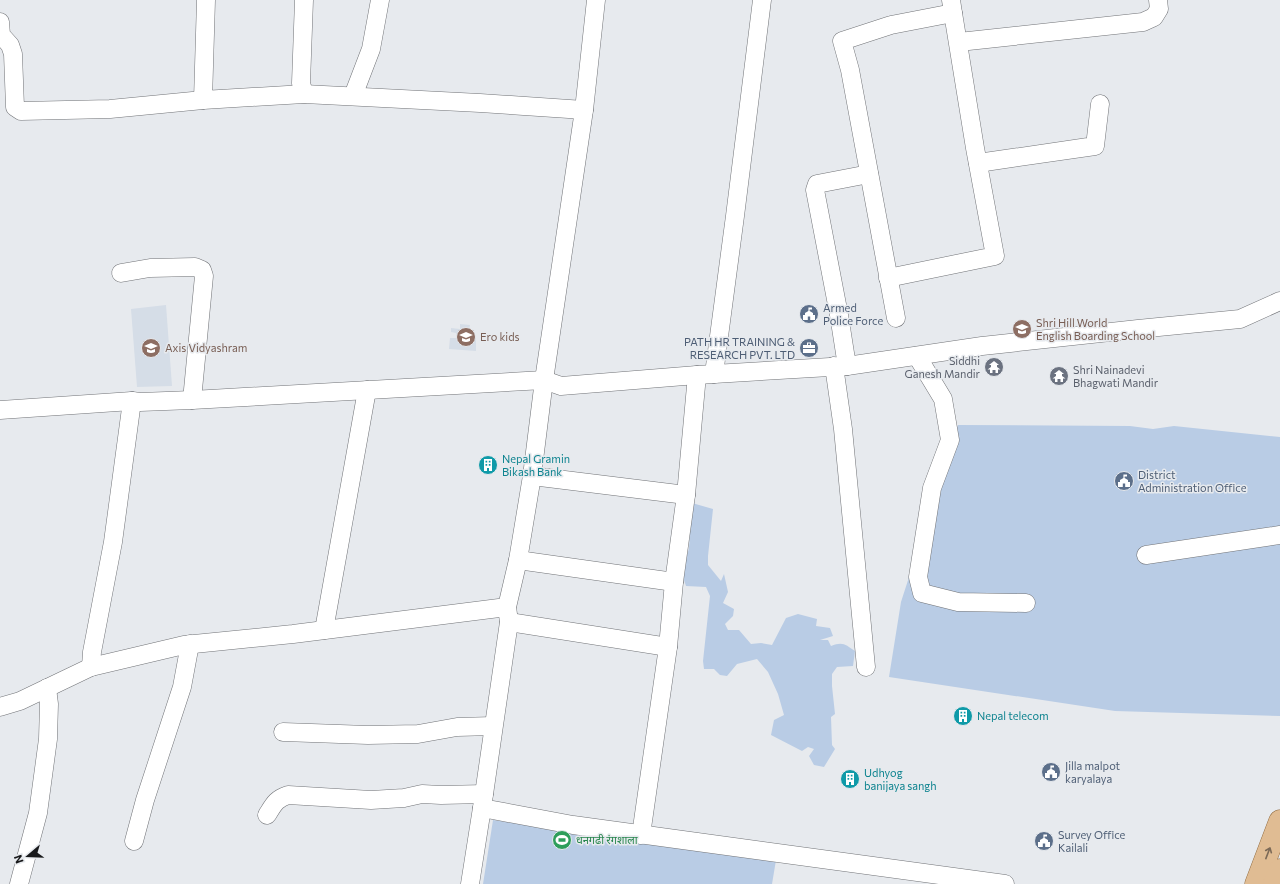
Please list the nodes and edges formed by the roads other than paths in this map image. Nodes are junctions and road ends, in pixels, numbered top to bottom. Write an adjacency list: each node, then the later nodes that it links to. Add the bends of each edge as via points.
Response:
1 (206, 0): 12 (street)
2 (304, 0): 10 (street, via 301,83)
3 (380, 0): 11 (street, via 371,49)
4 (596, 0): 14 (street)
5 (762, 0): 23 (street, via 729,260)
6 (1158, 0): 9 (street, via 1159,9 1154,17 1143,22)
7 (952, 7): 9 (street); 16 (street, via 842,41 850,70)
8 (0, 22): 12 (street, via 1,35 10,45 13,54 15,107 21,111 110,109)
9 (959, 42): 15 (street)
10 (304, 94): 11 (street); 12 (street)
11 (353, 96): 14 (street)
12 (203, 100)
13 (1100, 104): 15 (street, via 1095,146)
14 (584, 110): 24 (street)
15 (978, 163): 18 (street, via 996,256)
16 (869, 174): 18 (street); 22 (street, via 817,184 815,190 839,315)
17 (121, 273): 26 (street, via 150,268 195,266 202,270 204,276)
18 (888, 278): 20 (street)
19 (1280, 301): 21 (street, via 1240,319 982,346)
20 (896, 318)
21 (917, 356): 22 (street); 35 (street, via 943,399 950,440 932,488 918,577 922,593 958,602)
22 (841, 366): 23 (street); 41 (street, via 844,435)
23 (705, 374): 24 (street, via 561,386); 30 (street)
24 (544, 380): 25 (street); 29 (street)
25 (367, 390): 26 (street); 37 (street)
26 (192, 400): 27 (street)
27 (132, 401): 28 (street); 40 (street, via 113,542 92,652)
28 (0, 410)
29 (532, 476): 30 (street); 33 (street)
30 (686, 495): 34 (street)
31 (1280, 535): 32 (street)
32 (1146, 555)
33 (518, 560): 34 (street); 36 (street)
34 (674, 582): 39 (street)
35 (1026, 603)
36 (508, 615): 37 (street); 39 (street); 44 (street)
37 (324, 630): 38 (street)
38 (190, 644): 40 (street); 50 (street, via 182,687)
39 (668, 647): 49 (street)
40 (92, 666): 42 (street)
41 (866, 666)
42 (47, 688): 43 (street); 52 (street, via 48,739 38,813)
43 (0, 707)
44 (493, 726): 45 (street, via 457,727 418,734); 46 (street)
45 (283, 732)
46 (483, 801): 47 (street, via 422,794 371,800 288,795 278,799); 49 (street, via 573,825); 53 (street)
47 (267, 815)
48 (1280, 822): 55 (main road, one-way to 48)
49 (641, 835): 54 (street)
50 (134, 841)
51 (1280, 870): 56 (main road)
52 (19, 884)
53 (470, 884)
54 (1005, 884)
55 (1256, 884)
56 (1274, 884)

